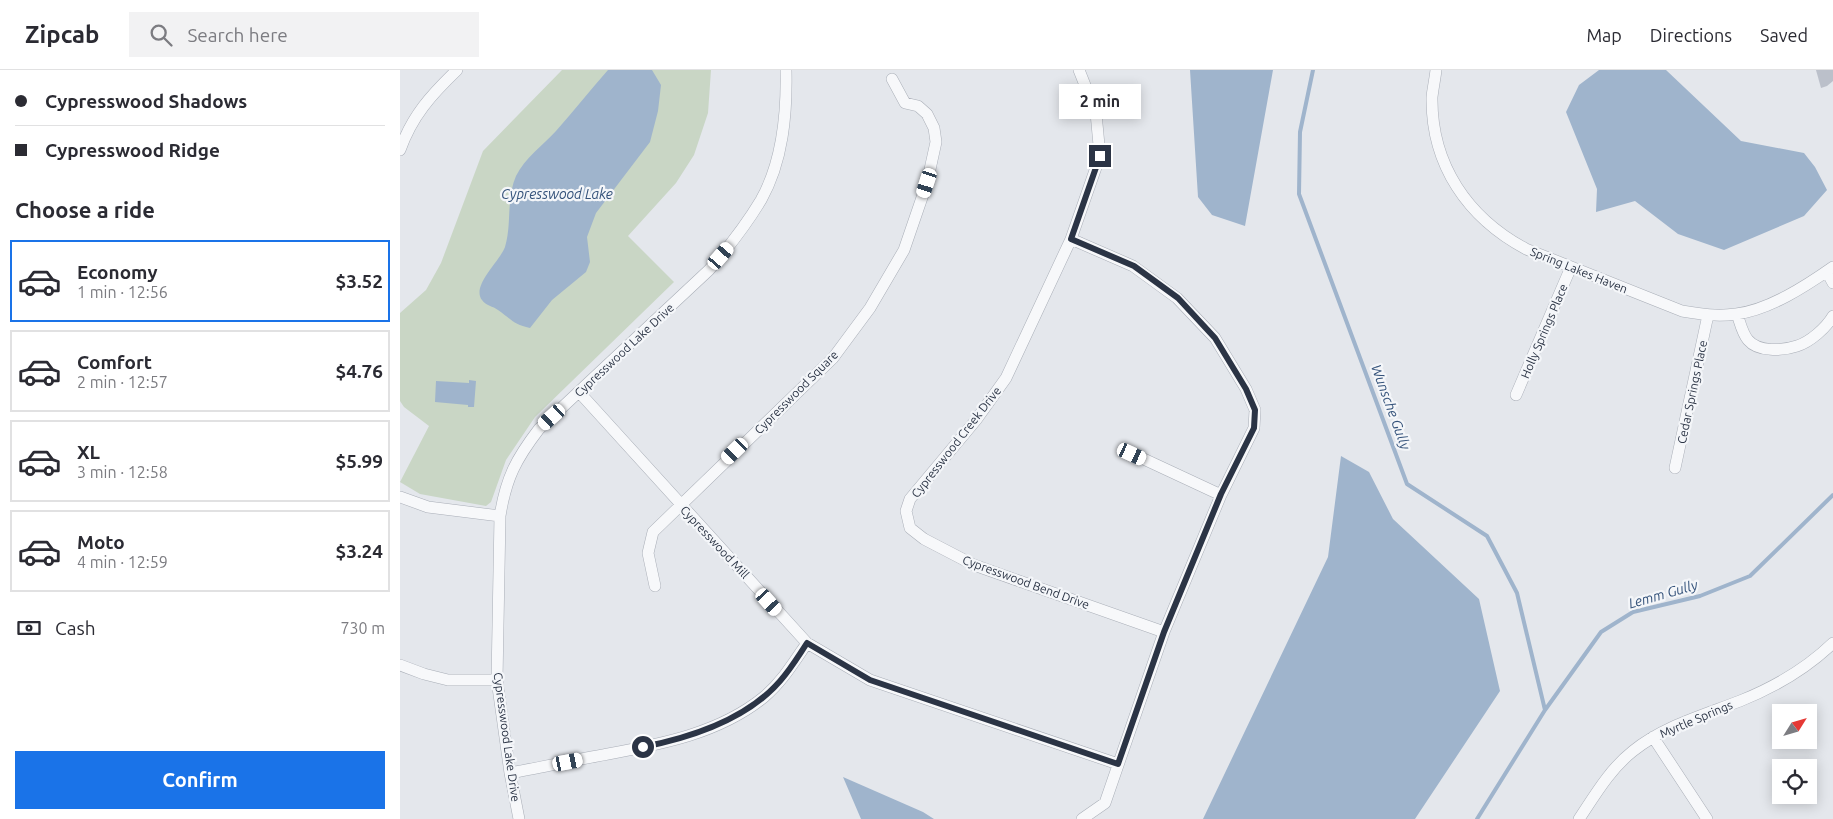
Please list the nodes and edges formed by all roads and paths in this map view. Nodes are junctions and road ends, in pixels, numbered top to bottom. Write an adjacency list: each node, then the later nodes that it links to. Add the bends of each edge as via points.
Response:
1 (457, 70): 6 (street, via 420,109)
2 (786, 70): 14 (street, Cypresswood Lake Drive, via 785,125 777,158 761,199 734,241 709,270)
3 (1079, 70): 7 (street, Cypresswood Creek Drive, via 1096,113 1100,156)
4 (1436, 70): 8 (street, Spring Lakes Haven, via 1432,96 1434,122 1445,165 1463,196 1505,238)
5 (892, 79): 20 (street, Cypresswood Square, via 905,103 918,106 927,114 936,142 927,183 904,250 870,308 833,358)
6 (400, 150)
7 (1071, 239): 18 (street, via 1134,266 1178,298 1215,338 1246,389 1255,410 1254,428); 21 (street, Cypresswood Creek Drive, via 1006,378 976,420 910,499)
8 (1571, 267): 12 (street, Spring Lakes Haven, via 1682,310); 15 (street, Holly Springs Place)
9 (1830, 269): 10 (street); 11 (street, Spring Lakes Haven, via 1777,301)
10 (1833, 284)
11 (1737, 314): 12 (street, Spring Lakes Haven); 13 (street, via 1749,341 1766,349 1796,346 1809,340)
12 (1708, 315): 17 (street, Cedar Springs Place)
13 (1833, 316)
14 (579, 392): 20 (street, Cypresswood Mill); 22 (street, Cypresswood Lake Drive, via 539,429 523,450 510,475)
15 (1516, 394)
16 (1132, 454): 18 (street)
17 (1676, 468)
18 (1221, 494): 24 (street)
19 (400, 497): 22 (street, via 428,507)
20 (680, 504): 23 (street, Cypresswood Square, via 653,532 648,554); 25 (street, Cypresswood Mill)
21 (906, 511): 24 (street, Cypresswood Bend Drive, via 910,528 924,540 974,565)
22 (500, 516): 28 (street, Cypresswood Lake Drive)
23 (655, 586)
24 (1164, 632): 30 (street)
25 (807, 643): 30 (street, Cypresswood Mill, via 870,680); 31 (street, via 785,676 765,697 706,731 662,744)
26 (1833, 643): 29 (street, Myrtle Springs, via 1779,684)
27 (400, 665): 28 (street, via 448,680)
28 (497, 680): 31 (street, Cypresswood Lake Drive)
29 (1652, 737): 34 (street, Myrtle Springs, via 1614,768); 35 (street)
30 (1118, 764): 33 (street, via 1105,803)
31 (510, 773): 32 (street, Cypresswood Lake Drive)
32 (519, 819)
33 (1082, 819)
34 (1579, 819)
35 (1707, 819)

